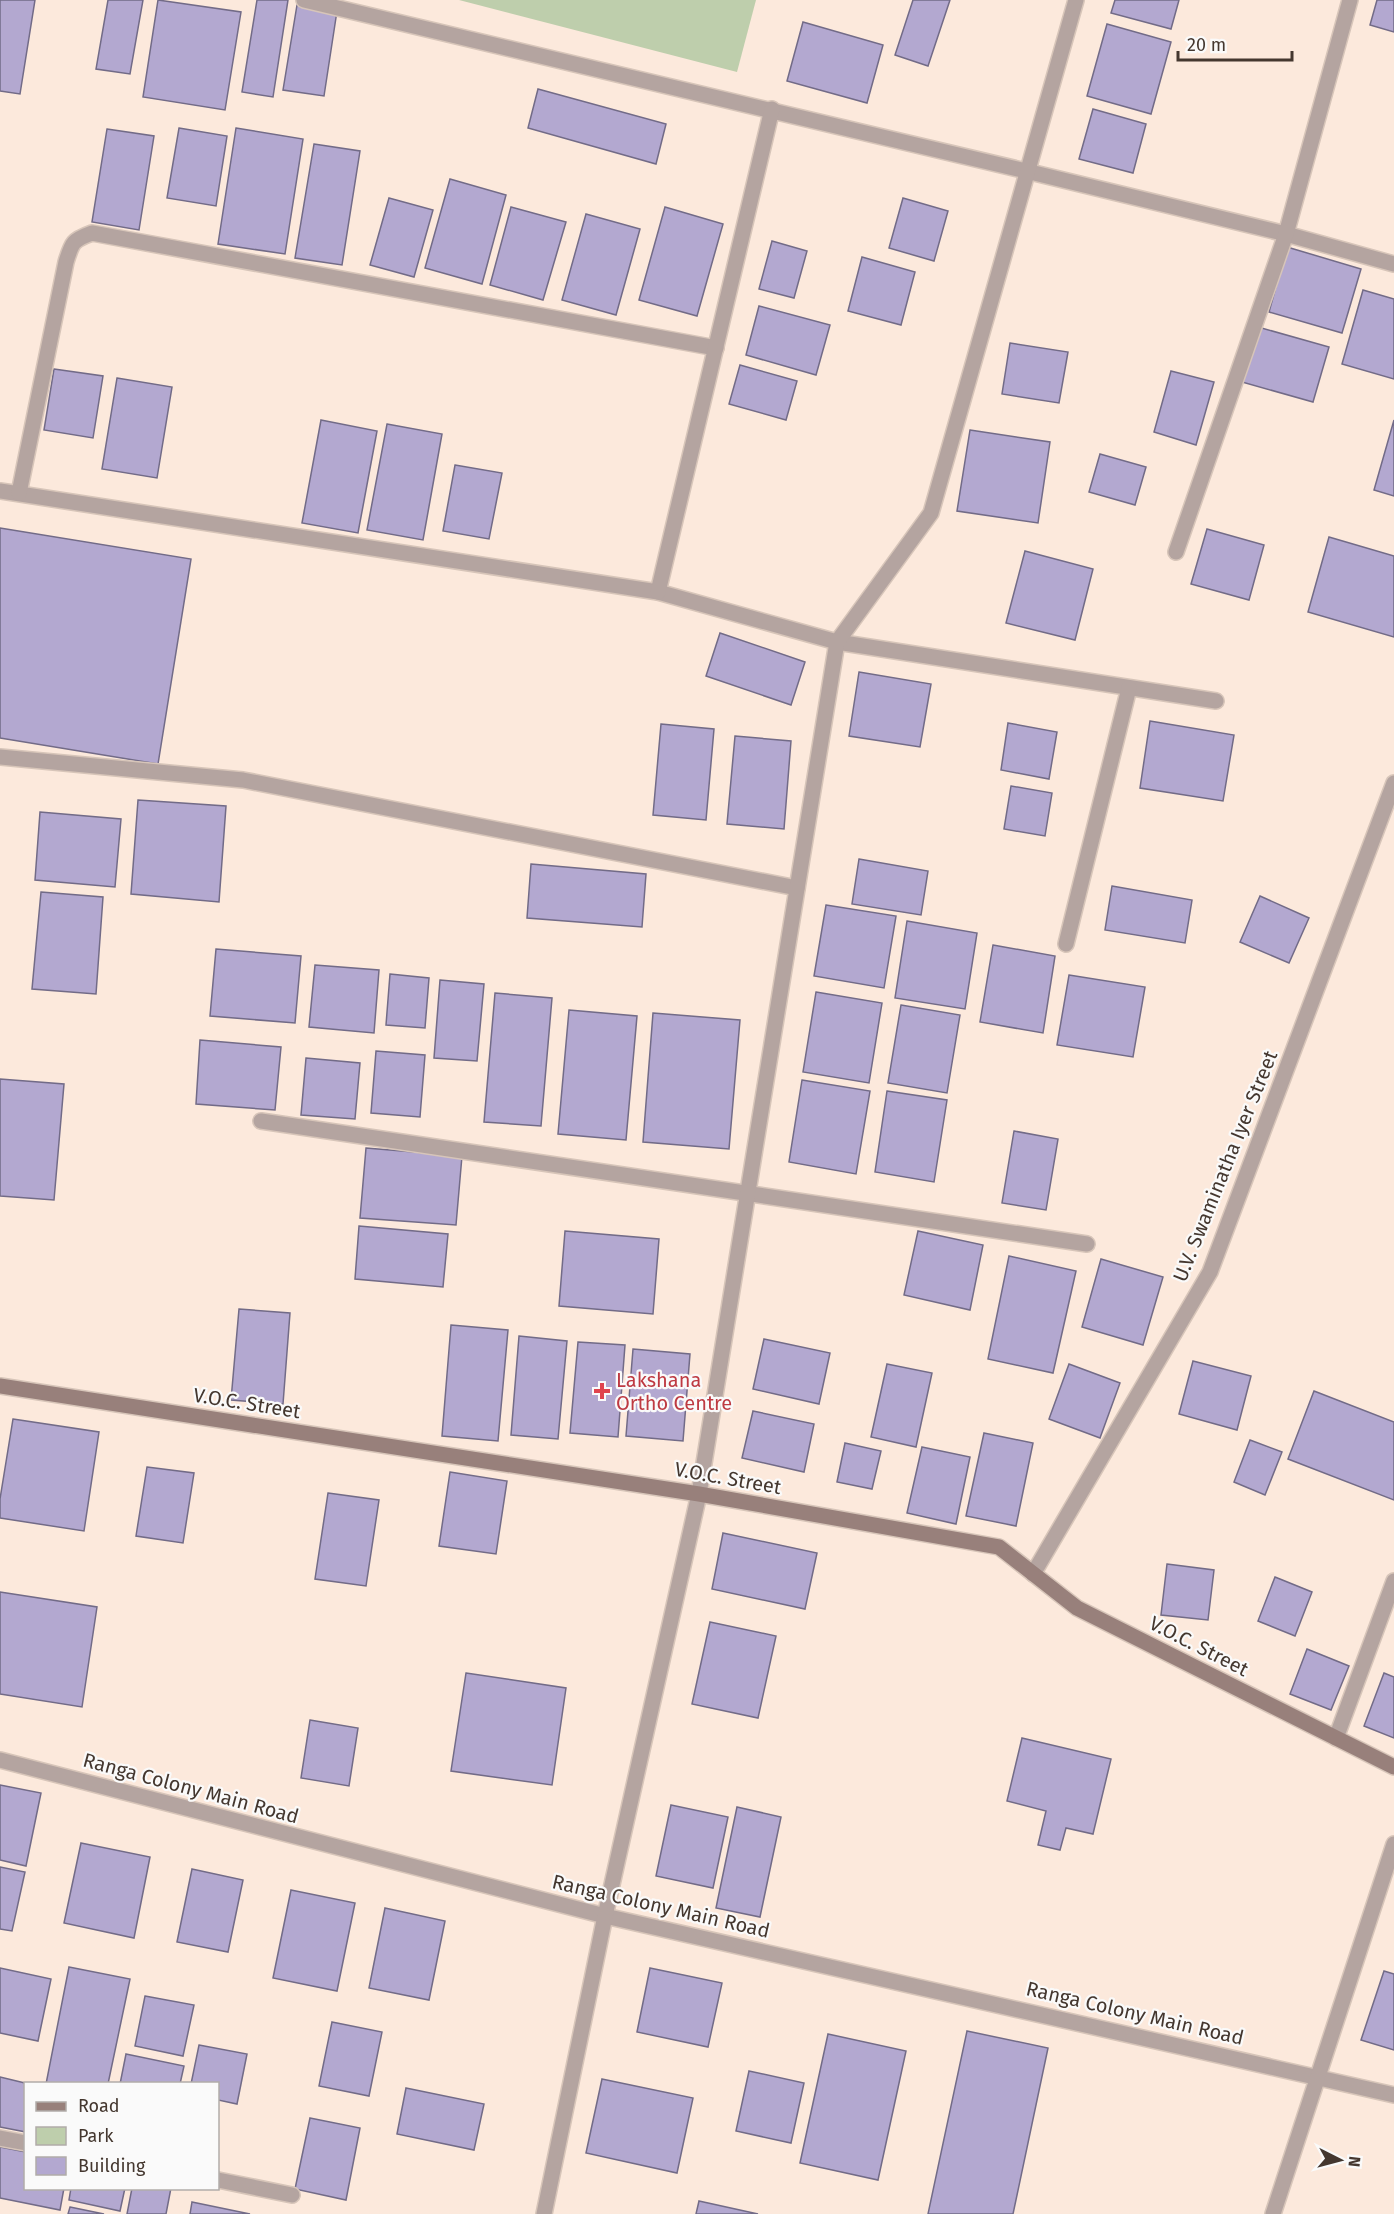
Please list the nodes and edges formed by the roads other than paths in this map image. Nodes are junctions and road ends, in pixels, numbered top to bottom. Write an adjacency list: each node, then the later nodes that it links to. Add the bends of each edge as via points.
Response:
1 (304, 0): 4 (street)
2 (1076, 0): 5 (street)
3 (1350, 0): 6 (street)
4 (772, 110): 5 (street); 8 (street)
5 (1026, 171): 6 (street); 13 (street, via 931,513)
6 (1286, 234): 7 (street); 11 (street)
7 (1394, 264)
8 (716, 348): 10 (street, via 92,233 77,238 66,262); 12 (street)
9 (0, 490): 10 (street)
10 (19, 494): 12 (street)
11 (1176, 552)
12 (658, 592): 13 (street)
13 (837, 642): 14 (street); 18 (street)
14 (1129, 688): 15 (street); 19 (street)
15 (1216, 701)
16 (0, 757): 18 (street, via 243,780)
17 (1394, 783): 25 (street, U.V. Swaminatha Iyer Street, via 1209,1272)
18 (797, 888): 21 (street)
19 (1066, 944)
20 (261, 1121): 21 (street)
21 (748, 1193): 22 (street); 24 (street)
22 (1087, 1244)
23 (0, 1386): 24 (street, V.O.C. Street)
24 (699, 1494): 25 (street, V.O.C. Street, via 999,1548); 31 (street)
25 (1033, 1574): 27 (street, V.O.C. Street, via 1077,1608)
26 (1394, 1581): 27 (street)
27 (1336, 1738): 29 (street, V.O.C. Street)
28 (0, 1760): 31 (street, Ranga Colony Main Road)
29 (1394, 1767)
30 (1394, 1844): 32 (street)
31 (604, 1916): 32 (street, Ranga Colony Main Road); 38 (street)
32 (1317, 2076): 33 (street, Ranga Colony Main Road); 39 (street)
33 (1394, 2095)
34 (0, 2138): 35 (street)
35 (24, 2143)
36 (219, 2181): 37 (street)
37 (292, 2195)
38 (543, 2214)
39 (1273, 2214)

